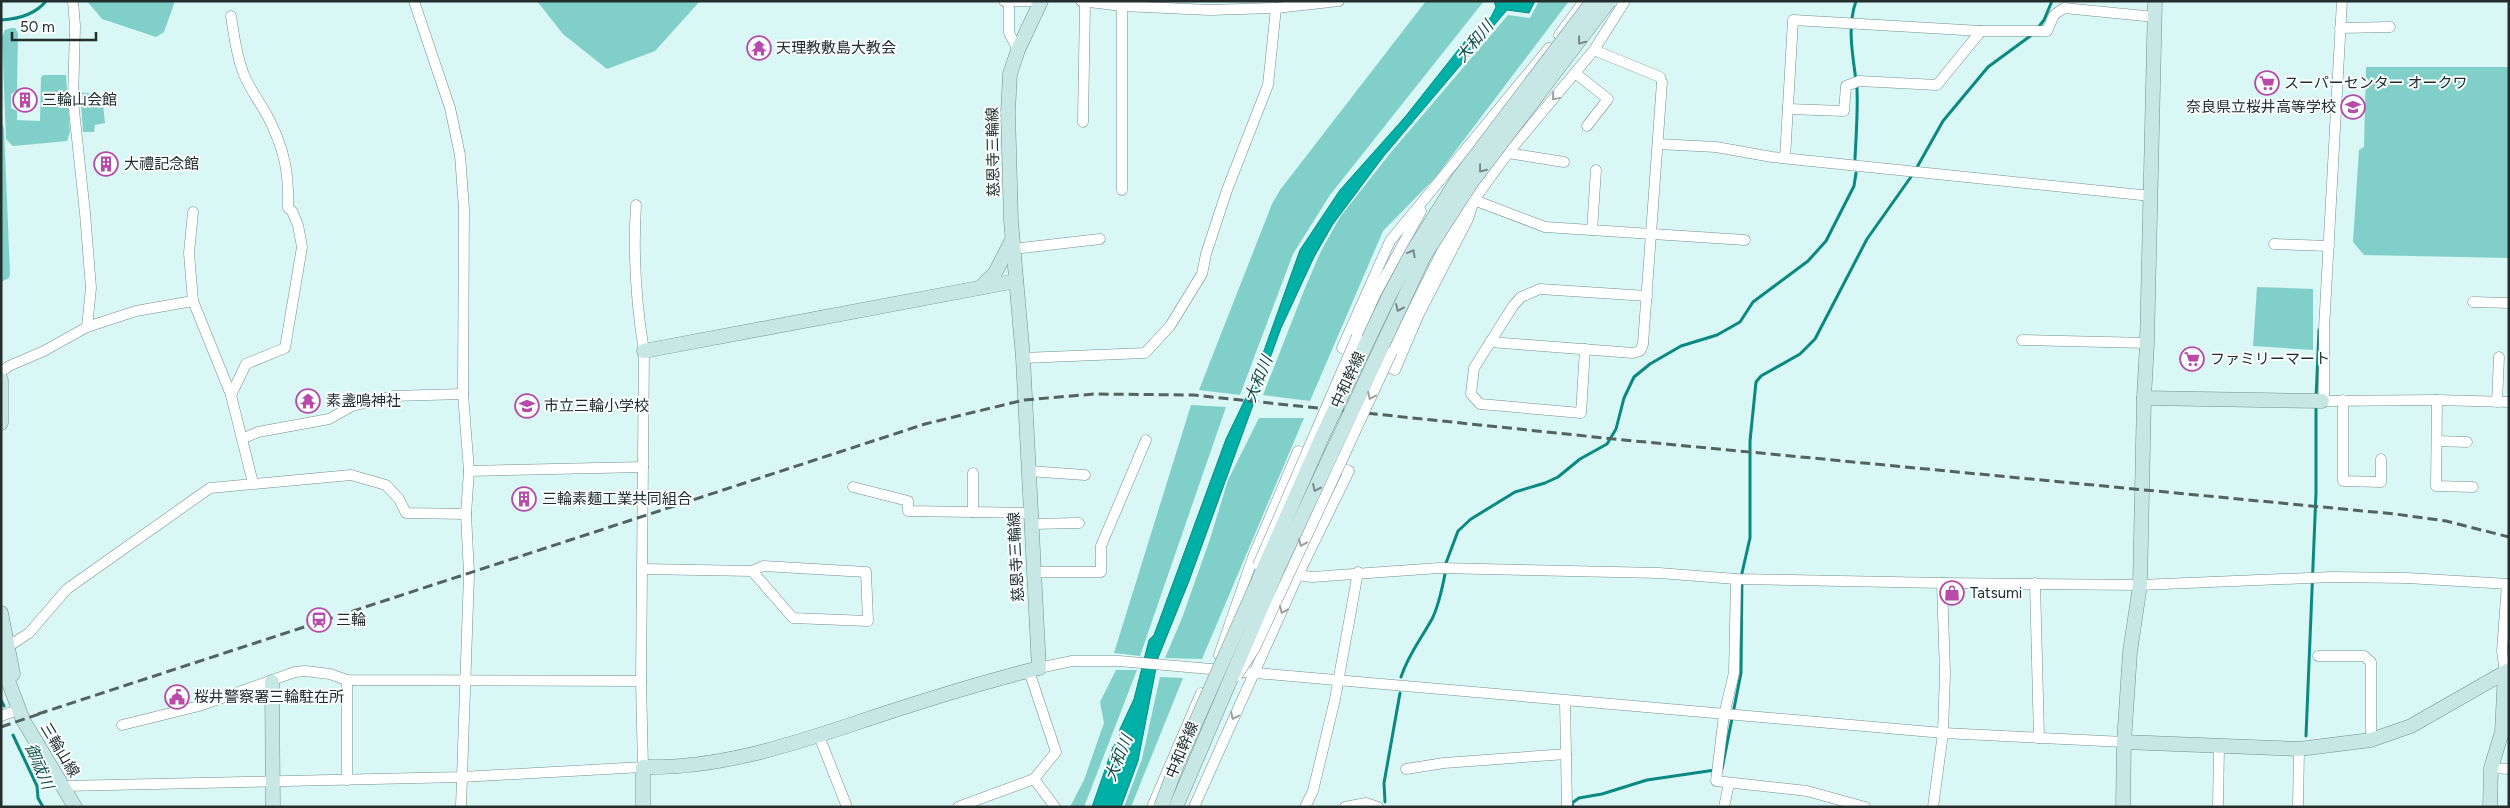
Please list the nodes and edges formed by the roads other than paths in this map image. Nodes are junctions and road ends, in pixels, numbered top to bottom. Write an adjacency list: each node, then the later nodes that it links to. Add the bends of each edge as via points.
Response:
1 (73, 1): 51 (street, via 73,101 91,288)
2 (414, 1): 61 (street, via 450,108 460,156 464,209)
3 (1004, 1): 12 (street)
4 (1040, 1): 12 (street); 21 (main road, 慈恩寺三輪線)
5 (1339, 1): 15 (street)
6 (1584, 1): 33 (street)
7 (1594, 1): 99 (main road, 中和幹線, one-way to 7, bridge, via 1322,437 1413,251 1458,179)
8 (1610, 1): 113 (main road, 中和幹線, one-way to 113, bridge, via 1471,183 1424,256 1278,568)
9 (1625, 1): 22 (street)
10 (2155, 1): 17 (main road)
11 (2342, 1): 19 (street)
12 (1009, 2): 21 (street, via 1009,33)
13 (1083, 2): 14 (street); 25 (street)
14 (1122, 6): 15 (street, via 1210,10); 32 (street)
15 (1276, 8): 58 (street, via 1268,85 1227,190 1202,274 1170,326 1145,353)
16 (231, 16): 62 (street, via 243,74 269,120 284,156 288,208 298,225 302,247 285,348 246,364)
17 (2155, 17): 20 (street, via 2064,8 2054,15 2047,31); 34 (main road)
18 (2390, 27): 19 (street)
19 (2340, 28): 44 (street)
20 (1980, 31): 24 (street, via 1937,85 1856,82 1846,86 1844,112); 24 (street, via 1793,20)
21 (1018, 50): 42 (main road, 慈恩寺三輪線, via 1010,74 1008,112)
22 (1594, 50): 23 (street); 27 (street, via 1660,78)
23 (1575, 73): 26 (street, via 1608,99); 28 (street, one-way to 28)
24 (1788, 109): 29 (street)
25 (1083, 122)
26 (1587, 126)
27 (1658, 144): 29 (street); 39 (street)
28 (1508, 153): 30 (street); 35 (street)
29 (1785, 158): 34 (street)
30 (1564, 162)
31 (1596, 170): 38 (street)
32 (1122, 190)
33 (1433, 190): 35 (street, via 1390,241 1342,348 1395,370 1418,316 1468,220); 99 (street, bridge, via 1400,247 1357,336 1258,564)
34 (2151, 196): 54 (main road)
35 (1474, 200): 38 (street, via 1545,227); 113 (street, one-way to 113, bridge, via 1449,237 1392,352 1255,648)
36 (636, 205): 56 (street, via 634,230)
37 (193, 212): 48 (street, via 189,253)
38 (1592, 230): 39 (street)
39 (1651, 234): 41 (street); 47 (street)
40 (1100, 239): 42 (street)
41 (1745, 240)
42 (1013, 244): 45 (main road, 慈恩寺三輪線); 46 (main road, via 995,273)
43 (2274, 244): 44 (street)
44 (2324, 246): 66 (street, via 2324,328)
45 (1016, 281): 46 (main road); 58 (main road, 慈恩寺三輪線)
46 (981, 287): 56 (main road)
47 (1647, 296): 53 (street, via 1540,289 1529,292 1513,306); 55 (street, via 1640,351)
48 (193, 301): 51 (street, via 136,311); 62 (street)
49 (2473, 302): 50 (street)
50 (2509, 303)
51 (87, 327): 59 (street)
52 (2022, 340): 54 (street)
53 (1490, 342): 55 (street); 55 (street, via 1474,368 1471,384 1471,394 1480,404 1581,413)
54 (2148, 343): 63 (main road)
55 (1586, 349)
56 (644, 351): 75 (street)
57 (2499, 357): 67 (street)
58 (1023, 358): 77 (main road, 慈恩寺三輪線)
59 (1, 372)
60 (1, 380): 69 (main road)
61 (463, 394): 70 (street, via 393,396 352,406 329,419 258,432); 76 (street)
62 (231, 395): 70 (street)
63 (2144, 398): 66 (main road); 97 (main road)
64 (2343, 400): 65 (street); 66 (street); 74 (street, via 2343,481 2381,482)
65 (2437, 400): 67 (street); 72 (street)
66 (2319, 401)
67 (2497, 402): 68 (street)
68 (2509, 402)
69 (1, 423)
70 (244, 438): 80 (street)
71 (1146, 440): 90 (street, via 1101,546 1101,572)
72 (2437, 441): 73 (street); 81 (street, via 2436,486)
73 (2467, 442)
74 (2381, 459)
75 (643, 467): 76 (street); 88 (street)
76 (469, 470): 84 (street)
77 (1028, 471): 79 (street); 85 (main road, 慈恩寺三輪線)
78 (973, 473): 83 (street)
79 (1086, 475)
80 (253, 483): 84 (street, via 351,476 386,485 406,513); 100 (street, via 210,488 67,589 29,633)
81 (2473, 487)
82 (853, 488): 83 (street, via 908,501 908,511)
83 (973, 512): 85 (street)
84 (466, 514): 111 (street, via 469,574)
85 (1031, 519): 86 (street); 90 (main road, 慈恩寺三輪線)
86 (1079, 523)
87 (1253, 557): 92 (street); 92 (street, via 1298,451 1349,471); 104 (street)
88 (643, 569): 89 (street); 109 (street)
89 (752, 571): 89 (street, via 793,618 868,621 866,572 763,566)
90 (1034, 572): 103 (main road, 慈恩寺三輪線)
91 (1358, 572): 92 (street, via 1312,577); 93 (street, via 1459,569 1659,573); 108 (street)
92 (1298, 575): 105 (street, one-way to 105)
93 (1736, 579): 94 (street); 115 (street, via 1734,673)
94 (1942, 583): 95 (street); 118 (street)
95 (2035, 584): 97 (street); 120 (street)
96 (2508, 584): 97 (street, via 2308,577); 106 (street, via 2502,651)
97 (2140, 585): 122 (main road, via 2130,652)
98 (1, 613): 100 (main road, 三輪山線)
99 (1232, 639): 144 (main road, 中和幹線, bridge)
100 (4, 649): 114 (main road, 三輪山線)
101 (2318, 656): 121 (street, via 2364,656 2371,662)
102 (1, 662): 114 (main road, 三輪山線)
103 (1034, 669): 104 (street, via 1072,661 1119,661); 119 (main road); 131 (street, via 1056,752)
104 (1213, 669): 105 (street); 143 (street)
105 (1254, 672): 108 (street); 146 (street, one-way to 146)
106 (2507, 672): 121 (main road, via 2411,726); 127 (main road, via 2502,732)
107 (347, 680): 110 (street, via 304,671); 111 (street); 132 (street)
108 (1339, 680): 112 (street); 147 (street, via 1313,791)
109 (641, 681): 111 (street); 126 (street)
110 (272, 682): 117 (street, via 199,706); 133 (main road)
111 (464, 682): 130 (street)
112 (1565, 701): 115 (street); 125 (street)
113 (1219, 704): 145 (main road, 中和幹線, bridge)
114 (20, 709): 116 (street); 135 (main road, 三輪山線, via 23,720)
115 (1724, 715): 118 (street); 134 (street, via 1716,781)
116 (1, 716)
117 (122, 725)
118 (1943, 733): 120 (street); 153 (street)
119 (819, 736): 126 (main road, via 727,759 671,768); 140 (street)
120 (2039, 738): 122 (street)
121 (2371, 740): 124 (main road)
122 (2124, 742): 123 (main road); 154 (main road)
123 (2219, 746): 124 (main road); 155 (street)
124 (2299, 749): 156 (street)
125 (1566, 754): 128 (street); 150 (street)
126 (643, 767): 130 (street); 139 (main road)
127 (2492, 768): 129 (street); 157 (main road)
128 (1406, 769)
129 (2509, 769)
130 (461, 777): 132 (street); 138 (street)
131 (1034, 779): 141 (street); 142 (street)
132 (347, 780): 133 (street)
133 (273, 783): 135 (street); 137 (main road)
134 (1729, 783): 151 (street); 152 (street, via 1807,791)
135 (64, 786): 136 (main road, 三輪山線)
136 (74, 807)
137 (273, 807)
138 (461, 807)
139 (643, 807)
140 (846, 807)
141 (958, 807)
142 (1055, 807)
143 (1152, 807)
144 (1161, 807)
145 (1176, 807)
146 (1194, 807)
147 (1305, 807)
148 (1345, 807): 149 (street, via 1366,803)
149 (1378, 807)
150 (1567, 807)
151 (1724, 807)
152 (1865, 807)
153 (1933, 807)
154 (2123, 807)
155 (2218, 807)
156 (2298, 807)
157 (2490, 807)

